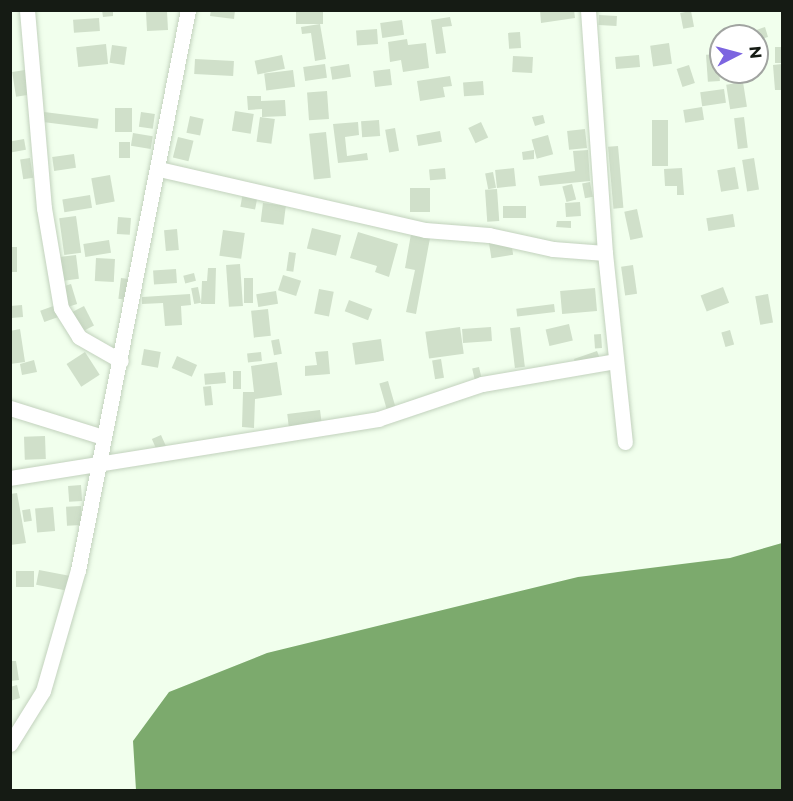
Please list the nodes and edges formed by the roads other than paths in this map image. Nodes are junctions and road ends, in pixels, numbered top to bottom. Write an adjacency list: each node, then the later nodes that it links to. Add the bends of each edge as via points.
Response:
1 (27, 10): 6 (street, via 44,208 61,308 80,337)
2 (188, 10): 4 (street)
3 (588, 10): 5 (street)
4 (159, 169): 5 (street, via 425,230 489,235 553,249); 6 (street)
5 (605, 254): 7 (street)
6 (121, 361): 9 (street)
7 (615, 361): 10 (street); 11 (street, via 482,384 378,419)
8 (10, 408): 9 (street)
9 (103, 437): 11 (street)
10 (625, 442)
11 (98, 464): 12 (street); 13 (street, via 78,570 57,649 43,691)
12 (10, 478)
13 (10, 744)

